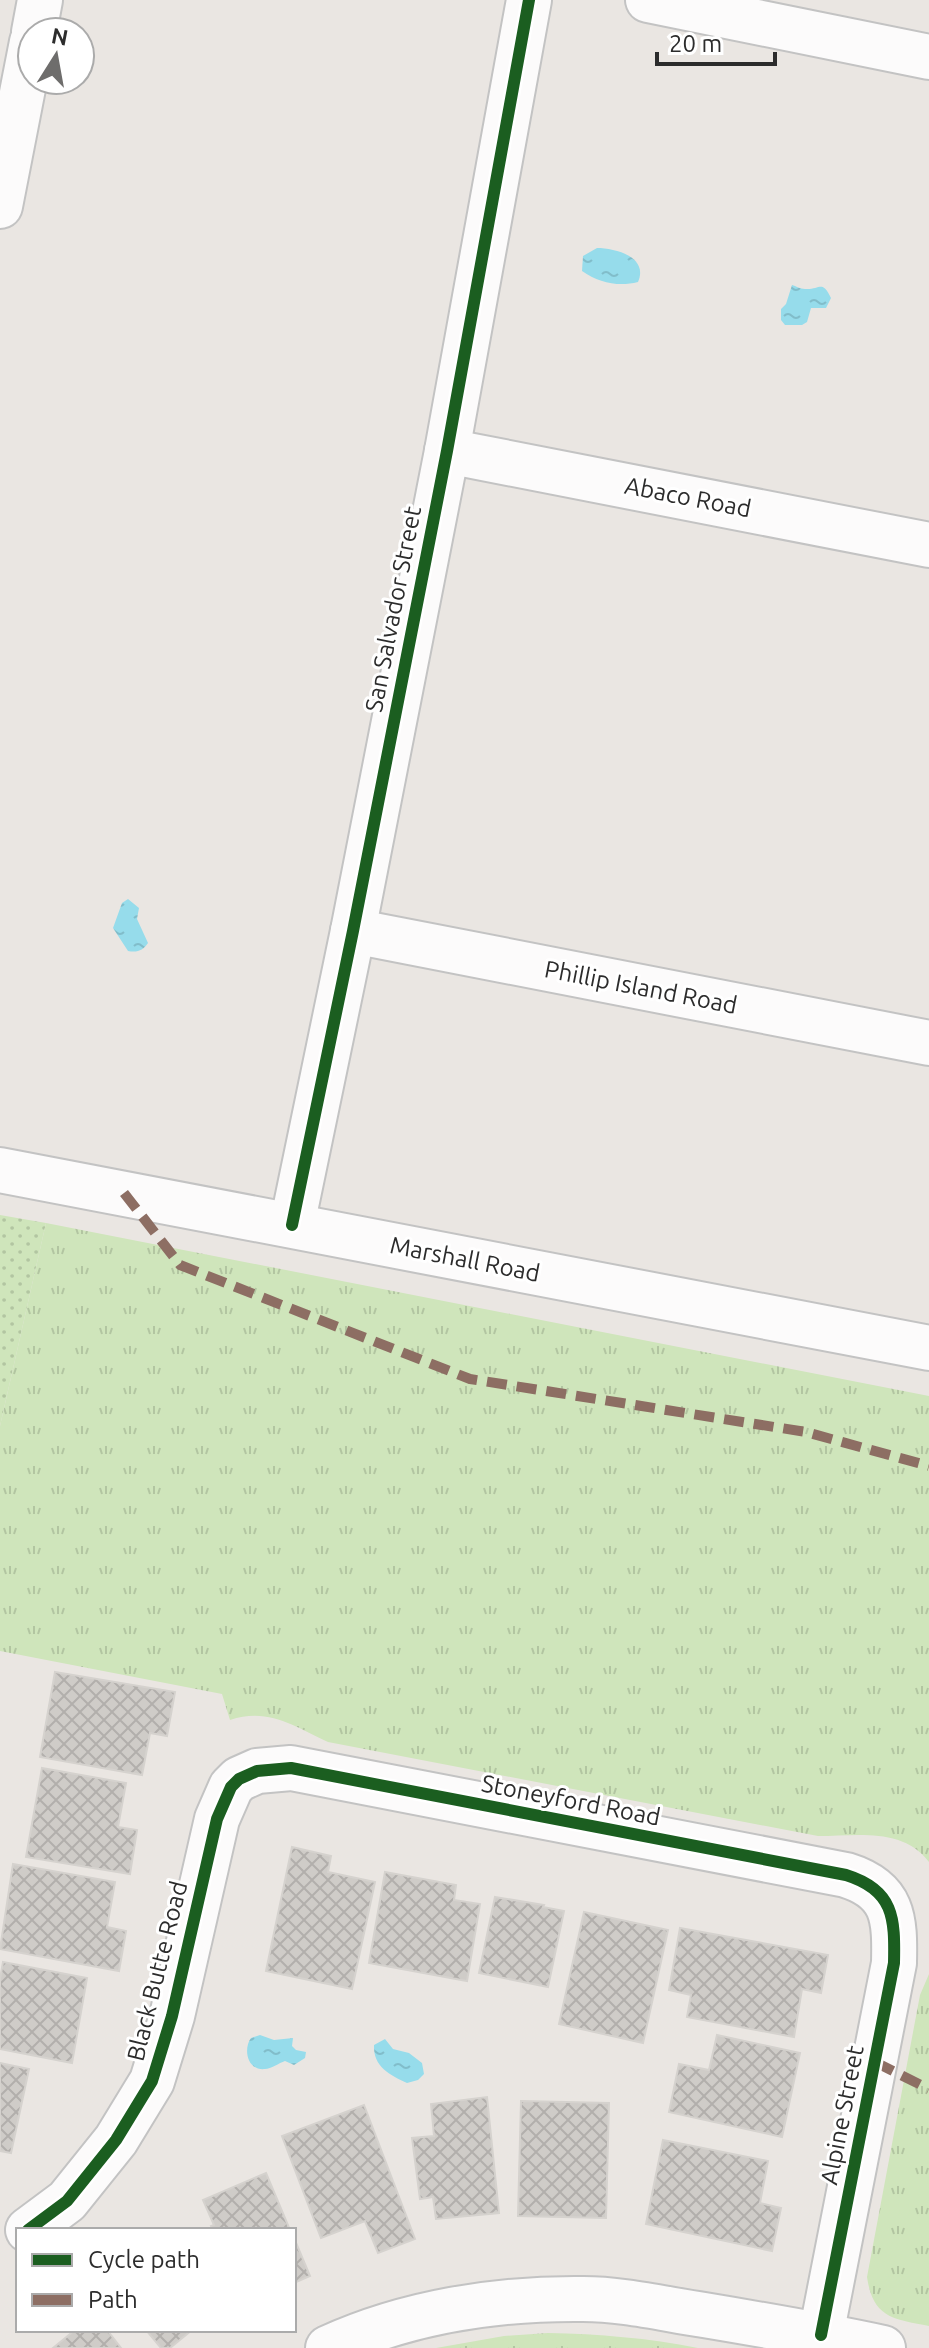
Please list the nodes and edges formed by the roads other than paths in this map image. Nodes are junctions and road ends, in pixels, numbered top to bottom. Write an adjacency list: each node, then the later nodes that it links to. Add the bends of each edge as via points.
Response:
1 (529, 0): 6 (street, San Salvador Street)
2 (648, 0): 3 (street)
3 (929, 57)
4 (21, 96): 5 (street)
5 (0, 206)
6 (447, 451): 7 (street, Abaco Road); 8 (street, San Salvador Street)
7 (929, 545)
8 (353, 931): 9 (street, Phillip Island Road); 11 (street, San Salvador Street)
9 (929, 1043)
10 (0, 1170): 11 (street, Marshall Road)
11 (292, 1225): 12 (street, Marshall Road)
12 (929, 1348)
13 (239, 1779): 14 (street, Stoneyford Road, via 272,1768 307,1771 846,1875 872,1886); 15 (street, Black Butte Road, via 217,1819 152,2081 116,2140 67,2201)
14 (887, 1903): 16 (street, Alpine Street, via 893,1919 894,1963)
15 (31, 2228)
16 (821, 2335): 17 (street, via 585,2299 503,2302 427,2315); 18 (street)
17 (328, 2348)
18 (883, 2348)

